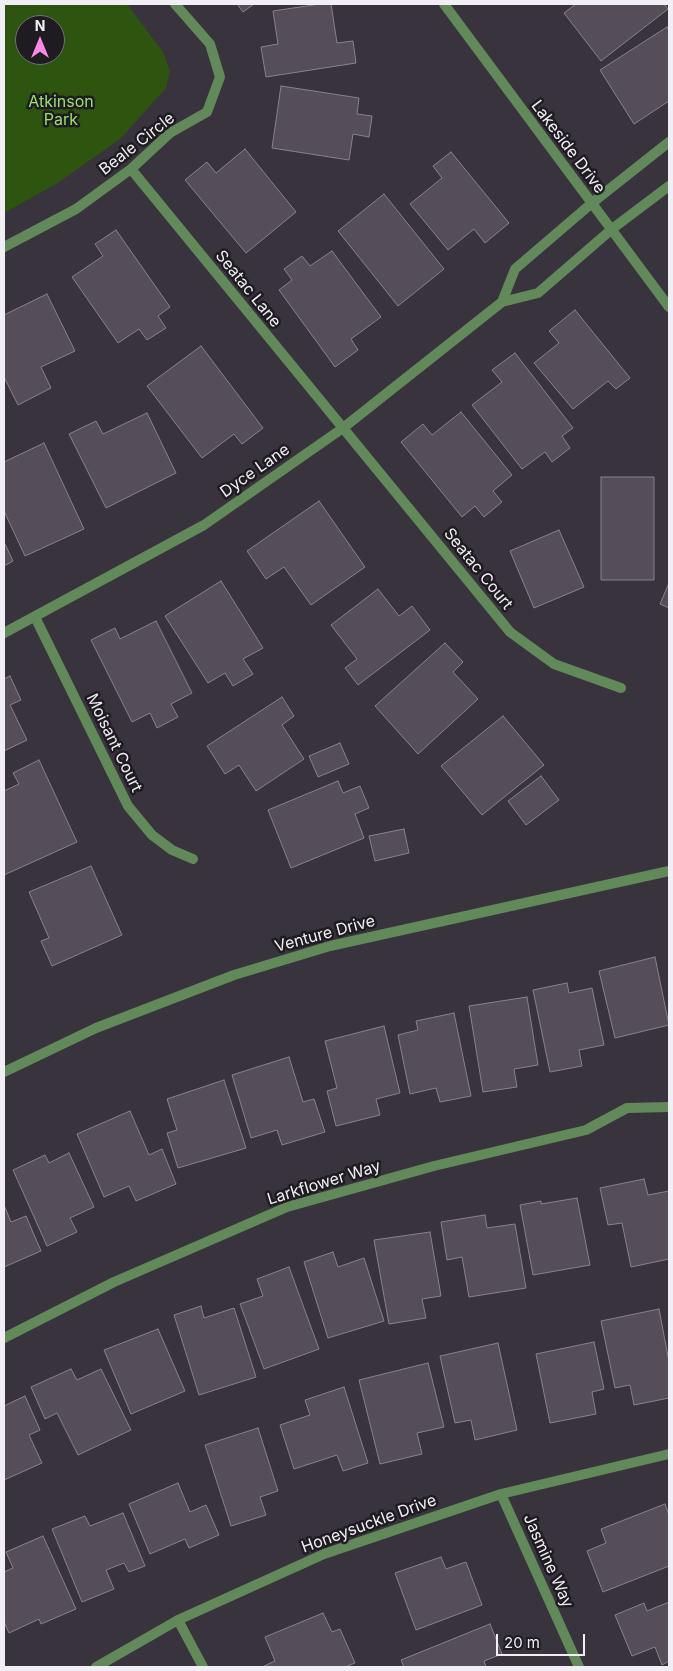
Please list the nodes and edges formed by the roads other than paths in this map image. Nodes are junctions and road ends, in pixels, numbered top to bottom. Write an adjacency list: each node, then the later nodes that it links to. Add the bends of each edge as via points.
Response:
1 (175, 4): 4 (street, Beale Circle, via 210,44 220,77 207,112 170,133)
2 (444, 4): 6 (street, Lakeside Drive)
3 (669, 142): 6 (street)
4 (131, 169): 8 (street, Beale Circle, via 76,208); 11 (street, Seatac Lane)
5 (669, 186): 7 (street, Dyce Lane)
6 (592, 203): 7 (street, Lakeside Drive); 9 (street, via 515,269)
7 (612, 229): 9 (street, Dyce Lane, via 538,293); 10 (street, Lakeside Drive)
8 (4, 247)
9 (502, 302): 11 (street, Dyce Lane)
10 (669, 307)
11 (343, 428): 12 (street, Dyce Lane, via 204,525); 14 (street, Seatac Court, via 510,632 554,664)
12 (35, 617): 13 (street, Dyce Lane); 15 (street, Moisant Court, via 128,806 152,835 172,850)
13 (4, 633)
14 (621, 688)
15 (192, 859)
16 (669, 871): 17 (street, Venture Drive, via 330,946 234,974 96,1028)
17 (4, 1072)
18 (669, 1107): 19 (street, Larkflower Way, via 627,1108 586,1130 434,1166 288,1207 114,1282)
19 (4, 1338)
20 (669, 1454): 21 (street, Honeysuckle Drive)
21 (501, 1494): 22 (street, Honeysuckle Drive, via 324,1554); 25 (street, Jasmine Way)
22 (178, 1620): 23 (street, Honeysuckle Drive); 24 (street)
23 (96, 1667)
24 (203, 1667)
25 (580, 1667)

